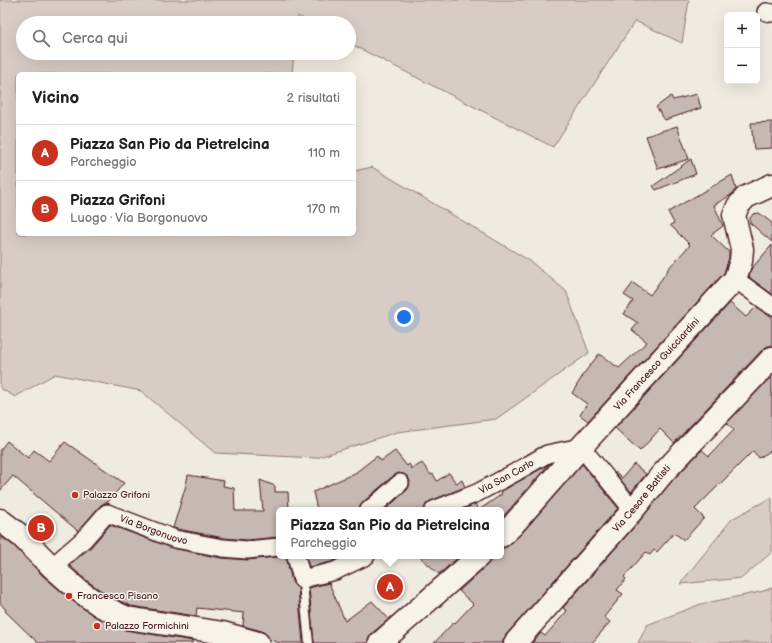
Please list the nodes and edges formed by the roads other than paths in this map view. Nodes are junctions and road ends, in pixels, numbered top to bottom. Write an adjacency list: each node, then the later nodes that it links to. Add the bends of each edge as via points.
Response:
1 (772, 185): 2 (main road, Via Francesco Guicciardini, via 746,197 734,215 742,249)
2 (735, 279): 3 (street); 5 (main road, Via Francesco Guicciardini)
3 (772, 306)
4 (772, 358): 9 (main road, Via Cesare Battisti, via 663,473)
5 (581, 447): 8 (street, Via San Carlo, via 547,454 477,493); 9 (street); 11 (main road, Via Francesco Guicciardini)
6 (400, 483): 7 (street)
7 (373, 507)
8 (442, 507)
9 (633, 510): 21 (main road, Via Cesare Battisti)
10 (0, 520): 16 (main road, via 21,536)
11 (504, 533)
12 (276, 548): 16 (street, Via Borgonuovo, via 223,548 175,538 107,513 84,539)
13 (297, 559): 17 (street)
14 (360, 559): 17 (street, via 335,571)
15 (476, 559): 20 (main road)
16 (52, 567): 18 (main road, via 101,606 127,618 223,633)
17 (302, 581): 19 (lane)
18 (258, 643)
19 (309, 643)
20 (380, 643)
21 (515, 643)

